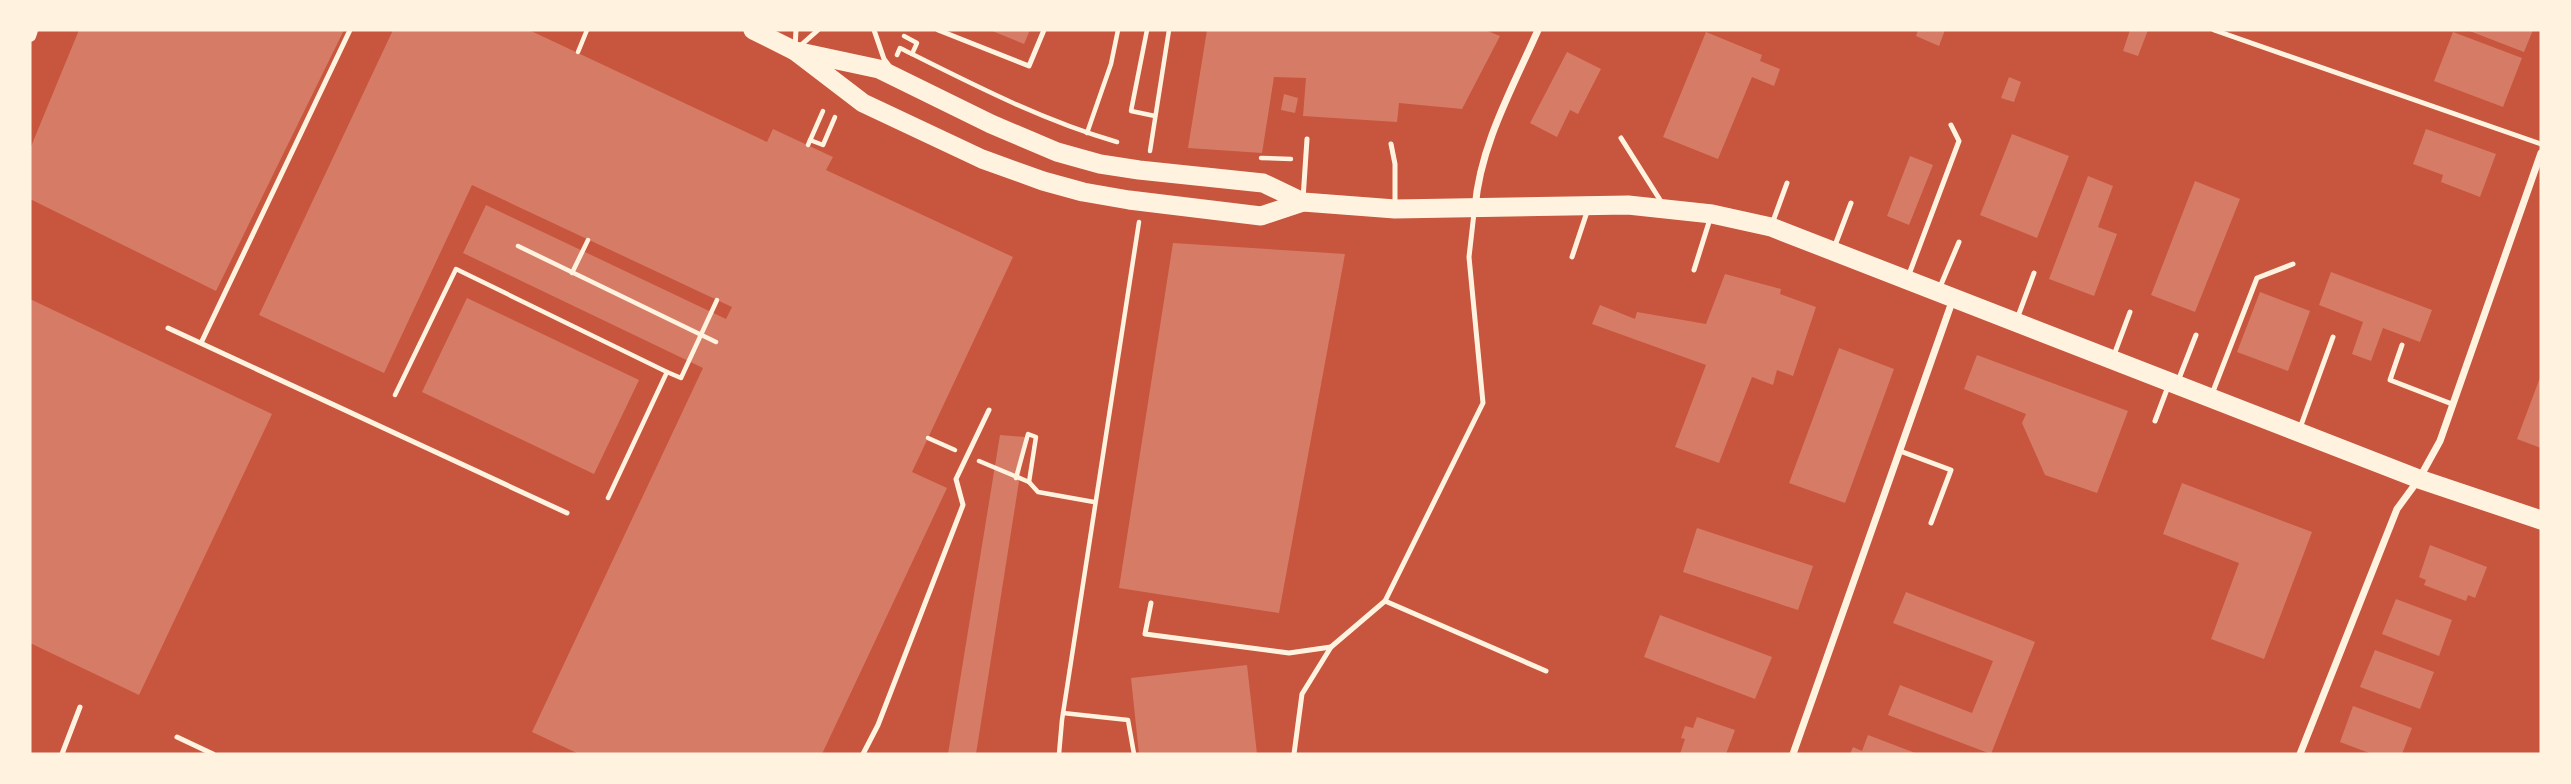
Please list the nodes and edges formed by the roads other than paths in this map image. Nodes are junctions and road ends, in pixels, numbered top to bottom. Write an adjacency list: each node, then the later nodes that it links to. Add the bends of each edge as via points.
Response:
1 (32, 30): 11 (street)
2 (350, 30): 42 (lane)
3 (753, 30): 12 (highway)
4 (796, 30): 12 (lane)
5 (818, 30): 12 (lane)
6 (874, 30): 13 (lane, via 884,59)
7 (937, 30): 8 (lane, via 1029,66)
8 (1044, 30)
9 (1538, 30): 24 (street, via 1485,153)
10 (2214, 30): 18 (lane)
11 (30, 36)
12 (795, 51): 13 (highway, via 879,69); 21 (highway, via 863,103 982,159 1043,181 1129,200 1261,216)
13 (897, 78): 21 (highway, via 1058,152 1139,170 1263,183)
14 (1951, 125): 35 (lane, via 1959,141)
15 (1620, 138): 26 (lane)
16 (1307, 139): 21 (lane)
17 (1391, 144): 25 (lane)
18 (2541, 144)
19 (2541, 153): 47 (street)
20 (1787, 183): 28 (lane)
21 (1303, 202): 25 (highway)
22 (1851, 203): 30 (lane)
23 (1589, 206): 24 (highway); 26 (highway); 31 (lane)
24 (1475, 208): 25 (highway); 57 (lane, via 1469,257 1483,403)
25 (1395, 209)
26 (1665, 209): 27 (highway)
27 (1712, 214): 28 (highway); 33 (lane)
28 (1771, 227): 30 (highway)
29 (1959, 242): 36 (lane)
30 (1833, 251): 35 (highway)
31 (1572, 257)
32 (2293, 264): 46 (lane, via 2257,278)
33 (1694, 270)
34 (2034, 273): 38 (lane)
35 (1907, 279): 36 (highway)
36 (1946, 294): 38 (highway); 51 (street)
37 (2130, 312): 44 (lane)
38 (2016, 321): 44 (highway)
39 (168, 328): 42 (lane)
40 (2196, 335): 45 (lane)
41 (2333, 337): 50 (lane)
42 (202, 341): 53 (lane)
43 (2402, 345): 47 (lane, via 2390,380)
44 (2112, 359): 45 (highway)
45 (2174, 383): 46 (highway); 49 (lane)
46 (2211, 397): 50 (highway)
47 (2452, 404): 52 (street, via 2440,441)
48 (989, 410): 65 (lane, via 956,479 963,505)
49 (2155, 421)
50 (2299, 431): 52 (highway)
51 (1900, 451): 55 (lane, via 1951,470); 67 (street)
52 (2419, 478): 54 (highway); 68 (street, via 2397,509)
53 (567, 513)
54 (2533, 517): 56 (highway)
55 (1931, 523)
56 (2541, 537)
57 (1385, 601): 59 (lane); 60 (lane)
58 (1152, 603): 59 (lane, via 1145,634 1289,653)
59 (1331, 647): 66 (lane, via 1302,694)
60 (1546, 670)
61 (80, 707): 63 (lane)
62 (177, 737): 64 (lane)
63 (62, 754)
64 (214, 754)
65 (863, 754)
66 (1294, 754)
67 (1793, 754)
68 (2300, 754)

